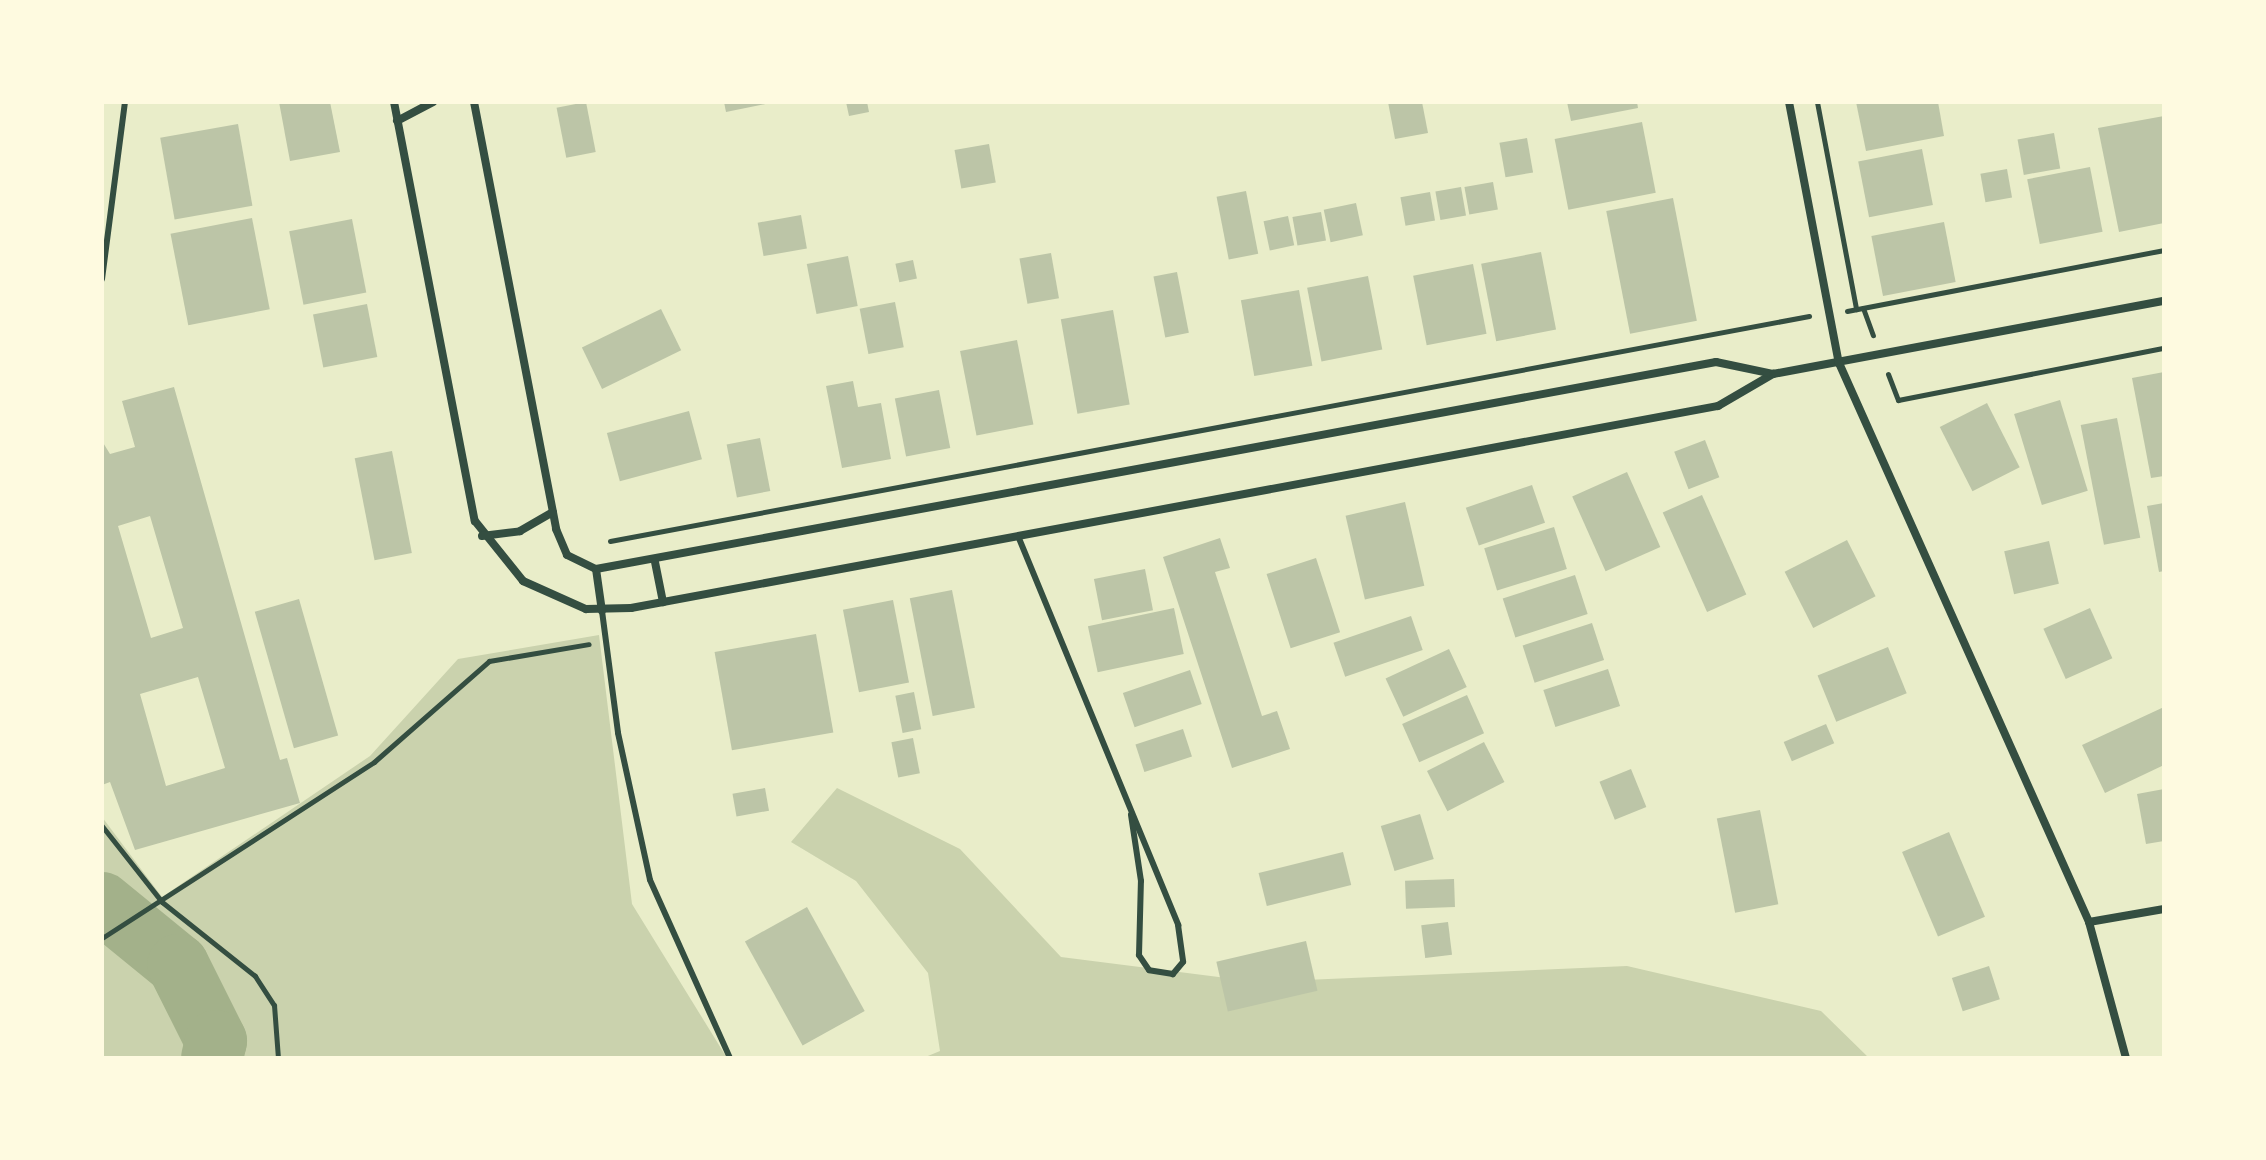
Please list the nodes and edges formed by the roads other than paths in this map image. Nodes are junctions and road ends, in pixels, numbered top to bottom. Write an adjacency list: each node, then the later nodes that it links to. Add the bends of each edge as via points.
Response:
1 (125, 102): 7 (lane)
2 (394, 102): 6 (street)
3 (433, 102): 6 (street)
4 (473, 102): 11 (street)
5 (1789, 102): 9 (street)
6 (397, 121): 12 (street, via 465,485)
7 (102, 279)
8 (2164, 301): 9 (street)
9 (1839, 363): 10 (street); 20 (street)
10 (1773, 374): 13 (street, via 1718,406); 14 (street, via 1716,362)
11 (553, 512): 12 (street, via 520,531); 15 (street, via 567,555)
12 (482, 536): 17 (street, via 505,566 540,592)
13 (1018, 536): 16 (street); 18 (lane)
14 (655, 562): 15 (street); 16 (street)
15 (596, 569): 17 (street)
16 (663, 602): 17 (street)
17 (602, 611): 21 (lane, via 650,880)
18 (1131, 815): 18 (lane, via 1178,925 1183,962 1173,974 1149,970 1139,955 1141,881)
19 (2164, 909): 20 (street)
20 (2089, 922): 22 (street)
21 (730, 1058)
22 (2126, 1058)

